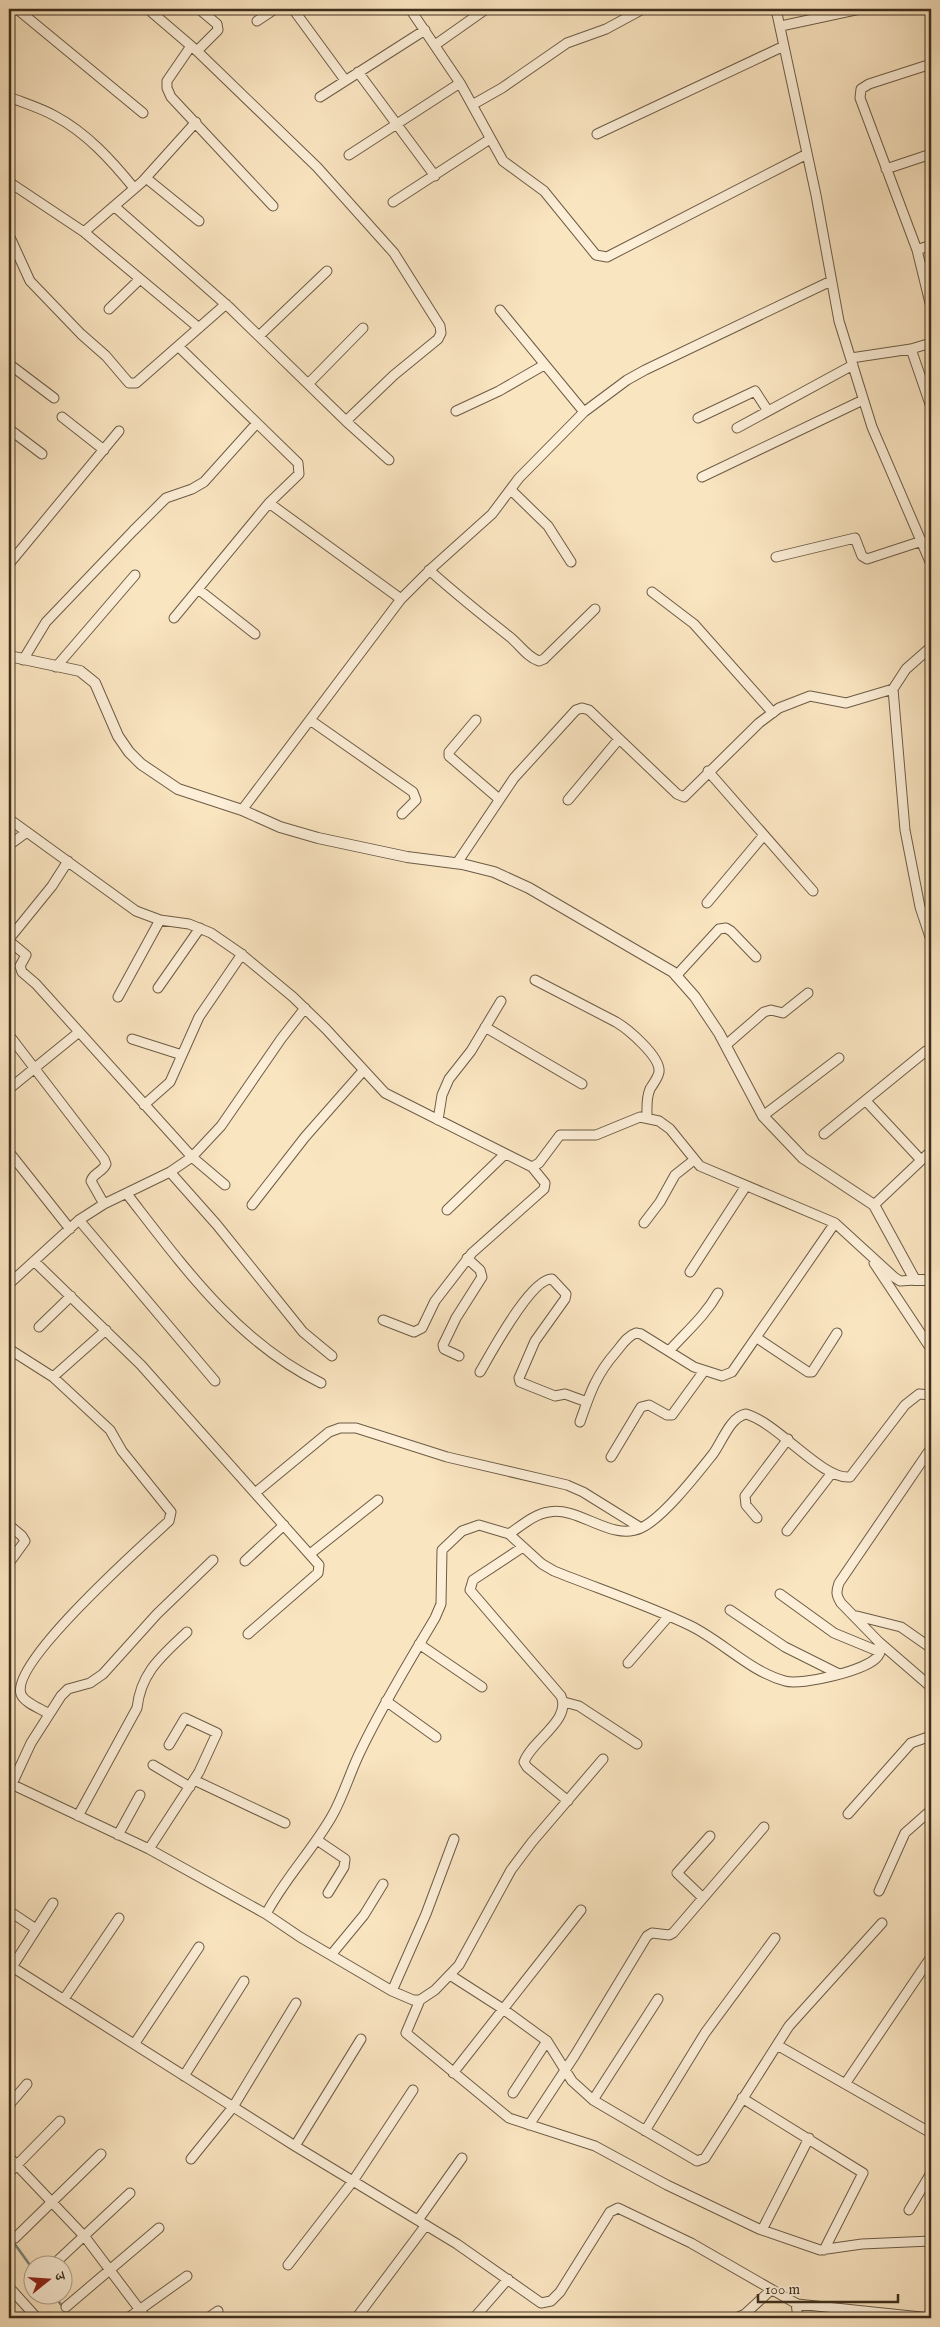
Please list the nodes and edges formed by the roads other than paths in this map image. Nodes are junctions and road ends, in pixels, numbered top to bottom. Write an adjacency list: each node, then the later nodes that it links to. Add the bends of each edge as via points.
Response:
1 (16, 9): 24 (street)
2 (148, 9): 16 (street)
3 (199, 9): 16 (street, via 217,24 218,30)
4 (276, 9): 11 (street)
5 (293, 9): 19 (street)
6 (410, 9): 13 (street)
7 (486, 9): 14 (street)
8 (642, 9): 23 (street, via 606,29 567,43)
9 (776, 9): 12 (street)
10 (860, 9): 12 (street)
11 (257, 22)
12 (781, 26): 15 (street)
13 (425, 30): 14 (street); 18 (street)
14 (435, 45): 20 (street)
15 (784, 46): 27 (street); 29 (street)
16 (194, 49): 25 (street, via 167,81 167,88 171,97); 70 (street, via 276,125 368,223 394,253 440,326 438,339)
17 (931, 64): 32 (street, via 861,89 860,98)
18 (358, 72): 19 (street); 26 (street)
19 (345, 80): 22 (street)
20 (460, 83): 23 (street); 26 (street)
21 (9, 97): 36 (street, via 73,126 113,162)
22 (320, 97)
23 (472, 105): 28 (street)
24 (142, 113)
25 (196, 122): 34 (street); 39 (street)
26 (396, 123): 31 (street); 33 (street)
27 (598, 134)
28 (490, 139): 29 (street, via 503,161 544,191 596,255 602,258); 33 (street)
29 (807, 154): 47 (street)
30 (931, 154): 32 (street)
31 (350, 155)
32 (886, 169): 44 (street)
33 (435, 176): 37 (street)
34 (146, 178): 36 (street); 40 (street)
35 (9, 182): 41 (street)
36 (134, 188): 38 (street)
37 (393, 202)
38 (114, 206): 41 (street); 48 (street)
39 (273, 206)
40 (199, 221)
41 (84, 232): 46 (street)
42 (9, 235): 56 (street, via 30,281 106,356 128,384 136,383)
43 (931, 245): 44 (street)
44 (916, 250): 49 (street)
45 (326, 272): 54 (street)
46 (140, 279): 50 (street); 52 (street)
47 (831, 281): 58 (street); 67 (street, via 639,373)
48 (226, 304): 52 (street); 54 (street)
49 (931, 307)
50 (110, 309)
51 (500, 310): 60 (street)
52 (199, 328): 56 (street)
53 (363, 328): 61 (street)
54 (259, 336): 61 (street)
55 (931, 343): 57 (street)
56 (179, 347): 71 (street)
57 (911, 349): 58 (street); 64 (street)
58 (852, 361): 63 (street); 66 (street)
59 (9, 364): 62 (street)
60 (544, 365): 65 (street); 67 (street)
61 (308, 384): 70 (street)
62 (54, 398)
63 (863, 400): 78 (street); 81 (street)
64 (931, 407)
65 (456, 411)
66 (768, 411): 69 (street, via 755,391); 72 (street)
67 (584, 412): 79 (street)
68 (62, 417): 75 (street)
69 (698, 418)
70 (346, 421): 77 (street)
71 (257, 423): 80 (street, via 298,463 300,469 299,474); 96 (street, via 204,482 166,498 133,531 46,622)
72 (737, 428)
73 (9, 429): 76 (street)
74 (119, 431): 75 (street)
75 (104, 450): 84 (street)
76 (42, 454)
77 (389, 460)
78 (702, 478)
79 (511, 490): 83 (street, via 548,526); 86 (street, via 492,514)
80 (269, 503): 88 (street); 90 (street)
81 (922, 541): 82 (street, via 865,559 855,538); 85 (street)
82 (776, 556)
83 (571, 562)
84 (9, 564)
85 (931, 564)
86 (429, 570): 90 (street); 91 (street, via 539,661)
87 (135, 575): 97 (street)
88 (198, 589): 92 (street); 93 (street)
89 (652, 592): 99 (street, via 694,624)
90 (401, 599): 100 (street)
91 (595, 609)
92 (174, 618)
93 (255, 634)
94 (931, 647): 98 (street, via 906,669)
95 (9, 656): 96 (street)
96 (23, 660): 97 (street)
97 (56, 667): 106 (street, via 80,672 95,683 118,736 141,764 178,789)
98 (893, 689): 99 (street, via 846,702 810,696); 119 (street, via 904,830 920,907)
99 (773, 713): 103 (street, via 759,722)
100 (310, 720): 106 (street); 107 (street, via 413,792 416,800)
101 (476, 720): 104 (street, via 449,756)
102 (619, 739): 103 (street, via 680,797 690,792); 104 (street, via 589,710 576,710); 105 (street)
103 (708, 771): 110 (street)
104 (499, 799): 113 (street)
105 (568, 800)
106 (242, 810): 113 (street, via 280,827 318,838 407,857)
107 (402, 814)
108 (9, 819): 109 (street)
109 (28, 832): 111 (street); 112 (street)
110 (764, 835): 114 (street); 115 (street)
111 (9, 845)
112 (68, 861): 116 (street, via 136,911); 118 (street)
113 (457, 863): 122 (street, via 494,872 529,888)
114 (813, 891)
115 (707, 904)
116 (160, 920): 117 (street); 126 (street)
117 (200, 928): 120 (street); 124 (street)
118 (9, 940): 130 (street, via 26,955 20,966 22,972)
119 (931, 940)
120 (242, 954): 128 (street); 135 (street, via 199,1017)
121 (756, 957): 122 (street, via 731,931 719,929)
122 (676, 976): 133 (street, via 695,997)
123 (535, 980): 144 (street, via 628,1029 650,1053 658,1064 659,1072 649,1091)
124 (158, 988)
125 (808, 993): 133 (street, via 783,1013 764,1012)
126 (118, 997)
127 (501, 1001): 129 (street)
128 (305, 1008): 138 (street); 150 (street, via 221,1126)
129 (485, 1027): 139 (street); 145 (street, via 445,1087)
130 (79, 1032): 137 (street); 142 (street)
131 (9, 1035): 137 (street)
132 (132, 1039): 135 (street)
133 (726, 1045): 143 (street)
134 (926, 1051): 141 (street)
135 (182, 1055): 142 (street, via 170,1082)
136 (839, 1058): 143 (street)
137 (34, 1069): 140 (street); 158 (street, via 104,1159 104,1168 91,1181)
138 (363, 1071): 145 (street, via 385,1093); 159 (street, via 305,1137)
139 (582, 1084)
140 (9, 1089)
141 (866, 1101): 146 (street); 152 (street)
142 (144, 1105): 150 (street)
143 (763, 1116): 160 (street, via 803,1158)
144 (647, 1117): 151 (street, via 670,1129); 153 (street, via 633,1118 596,1135 560,1135 539,1164)
145 (438, 1120): 149 (street)
146 (824, 1134)
147 (931, 1151): 152 (street)
148 (9, 1152): 165 (street)
149 (505, 1154): 153 (street); 161 (street)
150 (192, 1158): 154 (street); 155 (street)
151 (694, 1160): 156 (street); 164 (street, via 675,1176)
152 (921, 1160): 160 (street)
153 (532, 1167): 167 (street, via 545,1183 544,1189)
154 (170, 1172): 157 (street); 183 (street, via 303,1332)
155 (225, 1186)
156 (746, 1186): 163 (street); 169 (street)
157 (127, 1194): 158 (street); 189 (street, via 219,1307 267,1350)
158 (104, 1204): 162 (street)
159 (252, 1205)
160 (874, 1205): 170 (street)
161 (447, 1210)
162 (79, 1220): 165 (street); 188 (street)
163 (835, 1222): 166 (street); 179 (street)
164 (644, 1223)
165 (70, 1229): 168 (street)
166 (857, 1241): 170 (street, via 900,1281); 181 (street)
167 (466, 1258): 175 (street, via 435,1301 422,1328 414,1332); 184 (street, via 480,1270 482,1277 443,1346)
168 (34, 1261): 172 (street); 174 (street)
169 (690, 1272)
170 (916, 1280): 171 (street)
171 (931, 1280)
172 (9, 1284)
173 (718, 1293): 182 (street, via 707,1313)
174 (71, 1296): 176 (street); 177 (street)
175 (384, 1320)
176 (39, 1327)
177 (106, 1330): 187 (street); 197 (street)
178 (837, 1333): 179 (street, via 812,1372)
179 (757, 1338): 185 (street, via 727,1375)
180 (9, 1349): 187 (street)
181 (931, 1349)
182 (669, 1351): 185 (street); 191 (street, via 642,1334 631,1335 600,1371)
183 (332, 1356)
184 (460, 1356)
185 (704, 1371): 195 (street, via 672,1415 648,1405 641,1407)
186 (480, 1372): 191 (street, via 517,1310 544,1281 552,1279 566,1294 566,1299 535,1341 520,1382 555,1396 565,1394)
187 (53, 1377): 226 (street, via 110,1430 122,1451 169,1508 171,1517 64,1623 22,1683 23,1698)
188 (215, 1381)
189 (322, 1383)
190 (931, 1395): 196 (street, via 919,1394 905,1405 850,1477 839,1478)
191 (587, 1402): 192 (street)
192 (580, 1422)
193 (788, 1439): 196 (street); 199 (street, via 745,1496 746,1505); 202 (street, via 752,1416 740,1415 713,1454 661,1514)
194 (931, 1448): 213 (street, via 839,1583 836,1596)
195 (611, 1456)
196 (831, 1474): 203 (street)
197 (255, 1493): 201 (street); 202 (street, via 329,1432 356,1428 447,1457 567,1485)
198 (378, 1500): 206 (street)
199 (757, 1518)
200 (9, 1525): 209 (street, via 25,1541)
201 (284, 1525): 206 (street); 208 (street)
202 (641, 1528): 204 (street, via 622,1530 551,1511 541,1513)
203 (787, 1531)
204 (508, 1534): 205 (street); 217 (street, via 470,1526 448,1542 442,1550 441,1604)
205 (523, 1547): 212 (street, via 554,1571); 225 (street, via 473,1580 470,1590 557,1689)
206 (310, 1554): 215 (street, via 318,1565 318,1574)
207 (213, 1560): 226 (street, via 157,1614 103,1674 68,1689)
208 (245, 1561)
209 (9, 1563)
210 (780, 1594): 219 (street, via 834,1633)
211 (730, 1610): 221 (street, via 786,1647)
212 (668, 1616): 220 (street); 221 (street, via 787,1682 819,1680)
213 (856, 1616): 216 (street); 218 (street, via 901,1627)
214 (187, 1632): 239 (street, via 144,1679 137,1708)
215 (248, 1634)
216 (879, 1642): 219 (street); 223 (street)
217 (419, 1644): 222 (street); 224 (street)
218 (931, 1648)
219 (880, 1652): 221 (street, via 867,1664)
220 (628, 1663)
221 (839, 1674)
222 (482, 1688)
223 (931, 1688)
224 (386, 1701): 228 (street); 245 (street, via 340,1802)
225 (564, 1702): 229 (street, via 578,1706); 236 (street, via 563,1713 524,1762)
226 (46, 1719): 233 (street)
227 (931, 1736): 238 (street, via 911,1742)
228 (436, 1737)
229 (637, 1744)
230 (169, 1745): 234 (street, via 185,1718 217,1733)
231 (603, 1758): 236 (street)
232 (152, 1765): 234 (street)
233 (10, 1783): 239 (street)
234 (192, 1784): 240 (street); 246 (street)
235 (140, 1795): 242 (street)
236 (568, 1801): 263 (street, via 511,1870 459,1965)
237 (931, 1810): 248 (street, via 905,1833)
238 (848, 1814)
239 (78, 1816): 242 (street)
240 (284, 1823)
241 (764, 1827): 250 (street)
242 (118, 1835): 246 (street)
243 (710, 1836): 250 (street, via 677,1874)
244 (454, 1839): 265 (street)
245 (318, 1840): 249 (street, via 345,1859 344,1867); 254 (street, via 290,1875)
246 (149, 1849): 254 (street)
247 (383, 1884): 260 (street, via 364,1915)
248 (879, 1891)
249 (328, 1893)
250 (703, 1898): 275 (street, via 673,1933 647,1936)
251 (53, 1903): 257 (street)
252 (581, 1910): 270 (street)
253 (9, 1911): 257 (street)
254 (266, 1914): 260 (street)
255 (119, 1918): 266 (street)
256 (882, 1923): 274 (street, via 806,2007)
257 (36, 1929): 262 (street)
258 (775, 1938): 288 (street, via 705,2034)
259 (199, 1947): 273 (street)
260 (331, 1956): 265 (street)
261 (931, 1957): 279 (street)
262 (10, 1966): 266 (street)
263 (450, 1975): 268 (street); 270 (street)
264 (244, 1982): 277 (street)
265 (392, 1991): 268 (street)
266 (64, 1999): 273 (street)
267 (658, 1999): 283 (street)
268 (420, 2000): 276 (street, via 406,2033)
269 (296, 2003): 285 (street)
270 (503, 2009): 272 (street); 276 (street)
271 (361, 2039): 291 (street)
272 (547, 2041): 275 (street); 281 (street)
273 (135, 2043): 277 (street)
274 (777, 2045): 279 (street); 282 (street)
275 (566, 2067): 283 (street, via 572,2081); 287 (street)
276 (453, 2073): 287 (street, via 509,2118)
277 (184, 2076): 285 (street)
278 (28, 2084): 284 (street)
279 (845, 2084): 289 (street)
280 (413, 2090): 299 (street)
281 (513, 2093)
282 (742, 2098): 288 (street, via 702,2160 693,2159); 290 (street)
283 (593, 2100): 288 (street)
284 (9, 2104)
285 (232, 2107): 291 (street); 295 (street)
286 (60, 2121): 296 (street)
287 (528, 2125): 306 (street, via 606,2151 667,2185)
288 (645, 2131)
289 (931, 2133)
290 (809, 2138): 306 (street); 310 (street, via 863,2172)
291 (295, 2146): 299 (street)
292 (100, 2154): 301 (street)
293 (9, 2156): 296 (street)
294 (462, 2158): 303 (street)
295 (191, 2159)
296 (17, 2164): 297 (street); 301 (street)
297 (9, 2173)
298 (931, 2173): 302 (street)
299 (353, 2181): 303 (street); 312 (street)
300 (130, 2193): 307 (street)
301 (53, 2202): 307 (street); 308 (street)
302 (909, 2210)
303 (418, 2220): 304 (street)
304 (426, 2225): 315 (street); 322 (street)
305 (158, 2228): 313 (street)
306 (762, 2230): 310 (street)
307 (85, 2237): 311 (street); 313 (street)
308 (15, 2238)
309 (931, 2241): 310 (street, via 862,2244)
310 (824, 2250)
311 (65, 2254)
312 (288, 2265)
313 (110, 2270): 319 (street); 320 (street)
314 (187, 2276): 320 (street)
315 (508, 2279): 317 (street, via 541,2303 551,2301 560,2292 610,2212 618,2208 691,2243); 327 (street)
316 (9, 2286): 323 (street)
317 (772, 2290): 318 (street); 328 (street)
318 (796, 2303): 329 (street); 330 (street)
319 (66, 2307)
320 (140, 2309): 324 (street); 325 (street)
321 (218, 2311): 326 (street)
322 (356, 2317)
323 (37, 2318)
324 (128, 2318)
325 (146, 2318)
326 (208, 2318)
327 (474, 2318)
328 (736, 2318)
329 (798, 2318)
330 (931, 2318)

